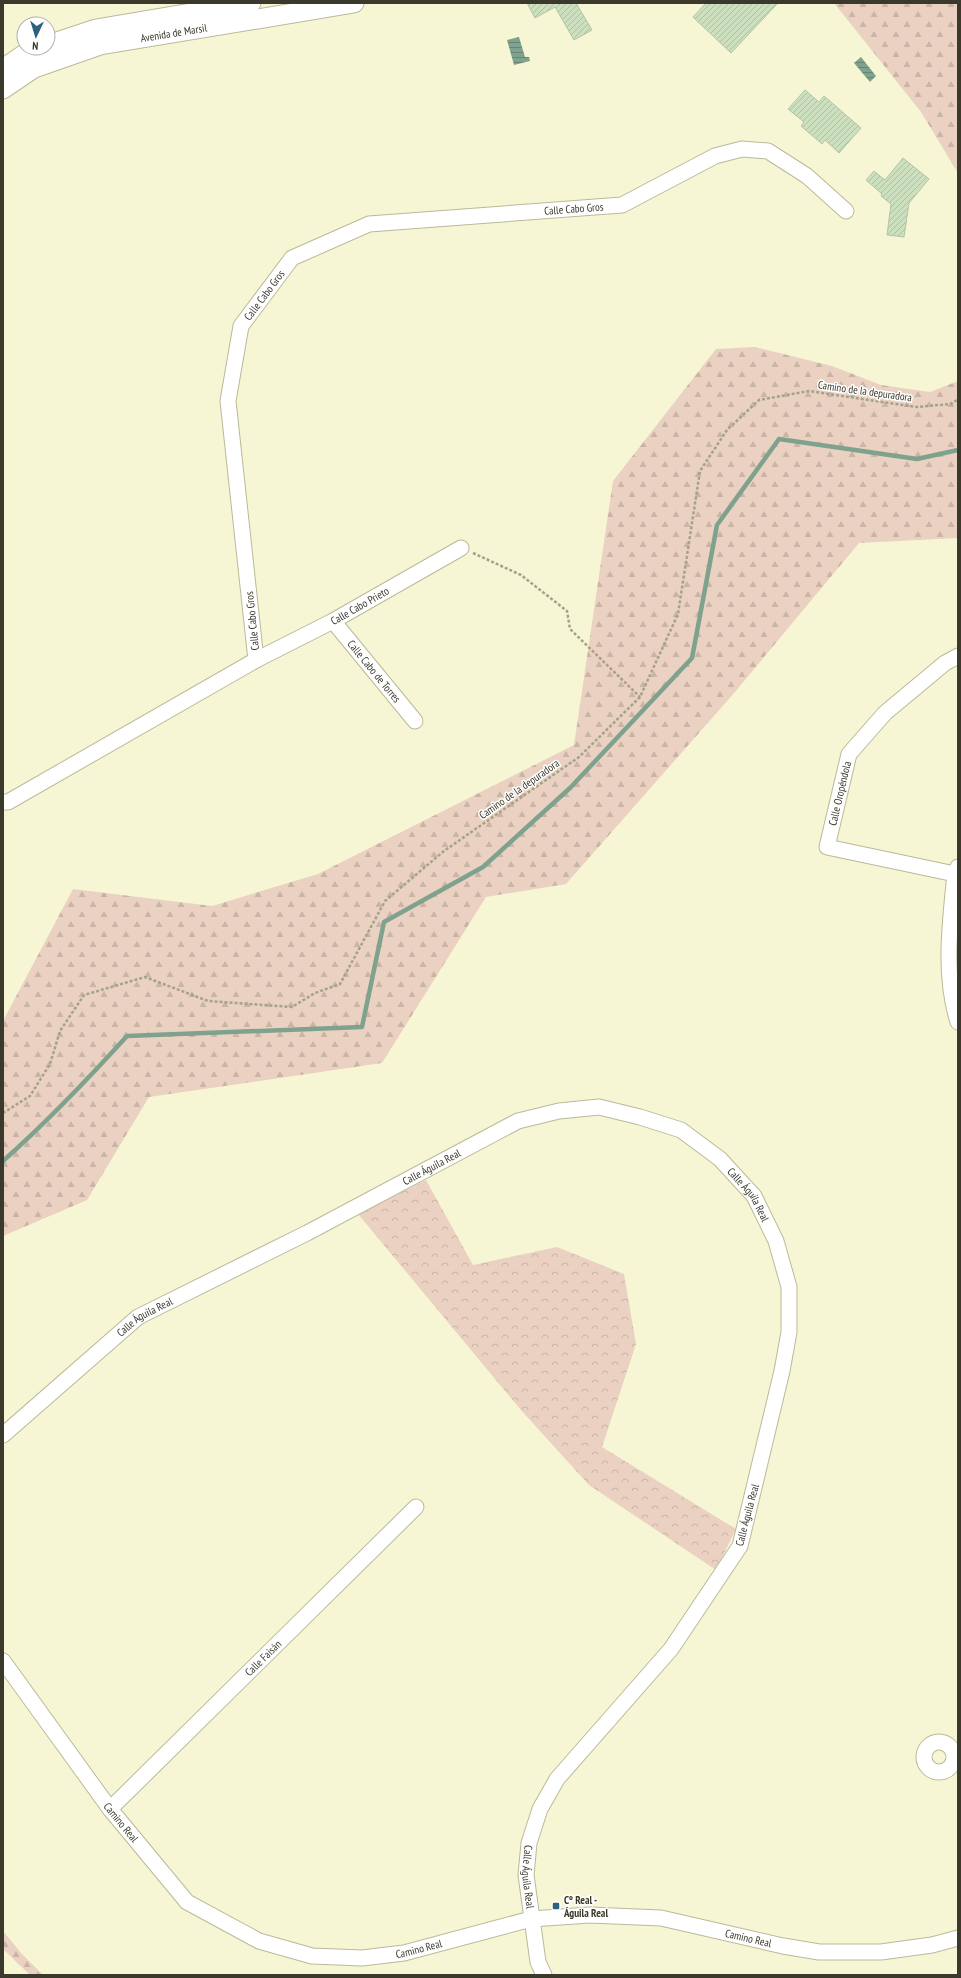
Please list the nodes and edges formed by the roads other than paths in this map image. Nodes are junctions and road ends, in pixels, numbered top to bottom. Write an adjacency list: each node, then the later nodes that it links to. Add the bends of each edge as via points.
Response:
1 (251, 3): 3 (street, Avenida de Marsil, via 96,29)
2 (354, 3): 6 (street, Avenida de Marsil, via 100,45 34,68)
3 (56, 42)
4 (22, 56): 5 (street)
5 (3, 69)
6 (3, 89)
7 (846, 211): 11 (street, Calle Cabo Gros, via 807,176 768,151 742,149 715,156 622,205 369,224 292,258 241,326 228,401)
8 (461, 548): 9 (street, Calle Cabo Prieto)
9 (333, 621): 11 (street, Calle Cabo Prieto); 12 (street, Calle Cabo de Torres)
10 (958, 656): 14 (street, Calle Oropéndola, via 945,663 885,713 849,754 827,847)
11 (256, 660): 13 (street, Calle Cabo Gros, via 8,802)
12 (415, 722)
13 (3, 802)
14 (957, 870): 15 (street)
15 (953, 940): 16 (street, via 953,1006)
16 (958, 1022)
17 (3, 1435): 21 (street, Calle Águila Real, via 138,1317 307,1233 518,1121 558,1111 599,1107 681,1130 720,1159 754,1196 776,1241 789,1287 789,1332 782,1371 740,1546 670,1649 557,1779 540,1809 529,1844 526,1876)
18 (416, 1507): 20 (street, Calle Faisán)
19 (3, 1661): 20 (street, Camino Real)
20 (110, 1809): 21 (street, Camino Real, via 187,1902 259,1941 312,1956 362,1958 404,1953)
21 (531, 1919): 22 (street, Camino Real, via 590,1915 661,1918 819,1952 881,1952 932,1945); 23 (street, Calle Águila Real, via 538,1962)
22 (958, 1938)
23 (544, 1975)

